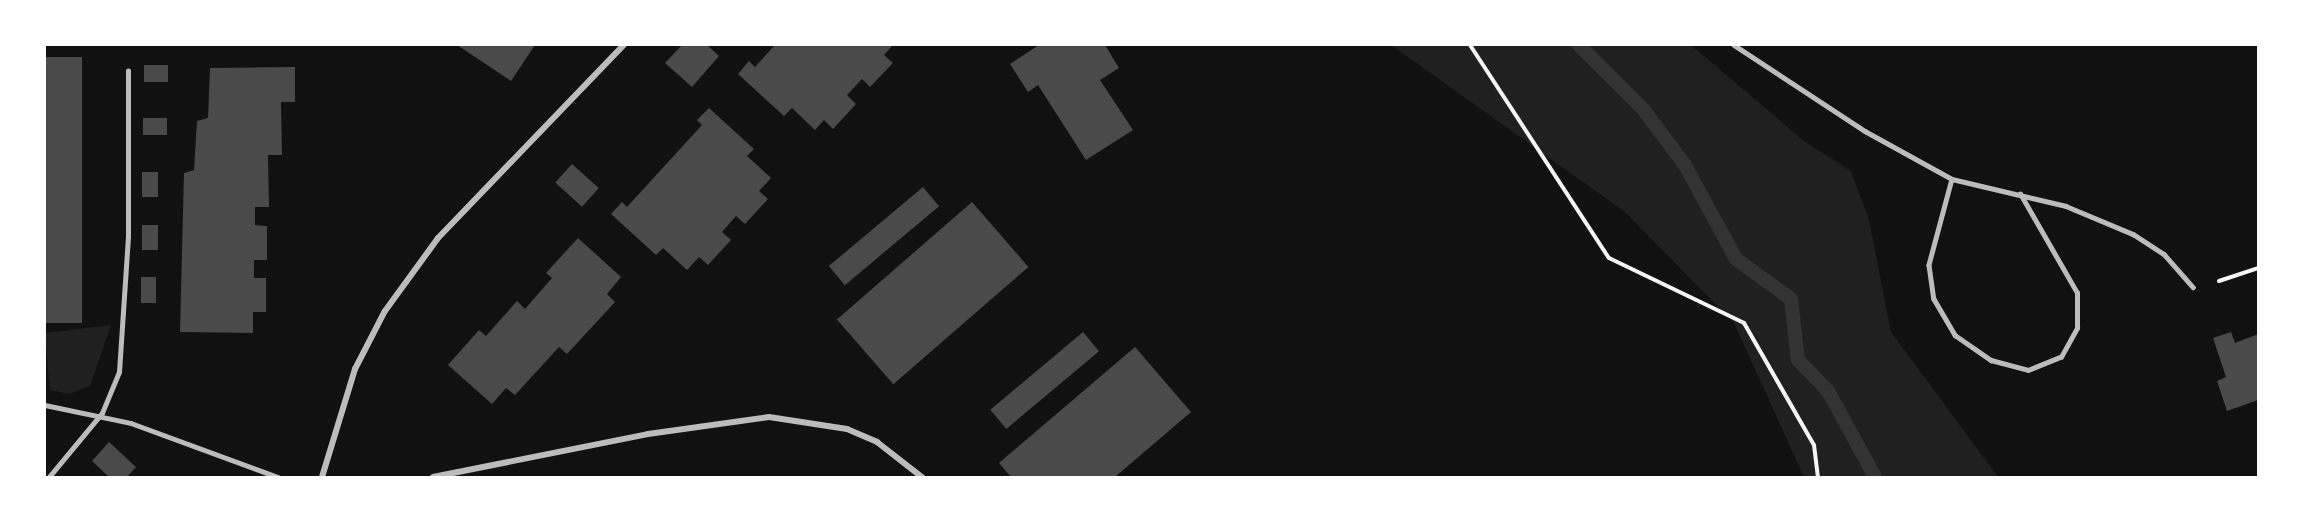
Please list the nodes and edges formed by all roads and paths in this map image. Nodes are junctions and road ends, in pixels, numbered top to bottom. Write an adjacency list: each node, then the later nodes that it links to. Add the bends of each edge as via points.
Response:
1 (624, 45): 13 (street, via 438,238 385,311 355,369)
2 (1470, 45): 16 (path, via 1609,258 1744,323 1815,445)
3 (1734, 45): 5 (lane, via 1865,131)
4 (128, 71): 10 (lane, via 126,320 119,372)
5 (1952, 179): 6 (lane); 6 (lane, via 1929,265 1934,299 1955,335 1991,360 2028,370 2061,357 2077,328 2077,293)
6 (2020, 194): 8 (lane, via 2066,206 2133,234 2164,254)
7 (2258, 268): 8 (path)
8 (2193, 287)
9 (45, 405): 10 (lane)
10 (102, 414): 11 (lane); 12 (lane)
11 (49, 477)
12 (278, 477)
13 (322, 477)
14 (433, 477): 15 (street, via 648,434 769,417 847,429 877,442)
15 (921, 477)
16 (1818, 477)

